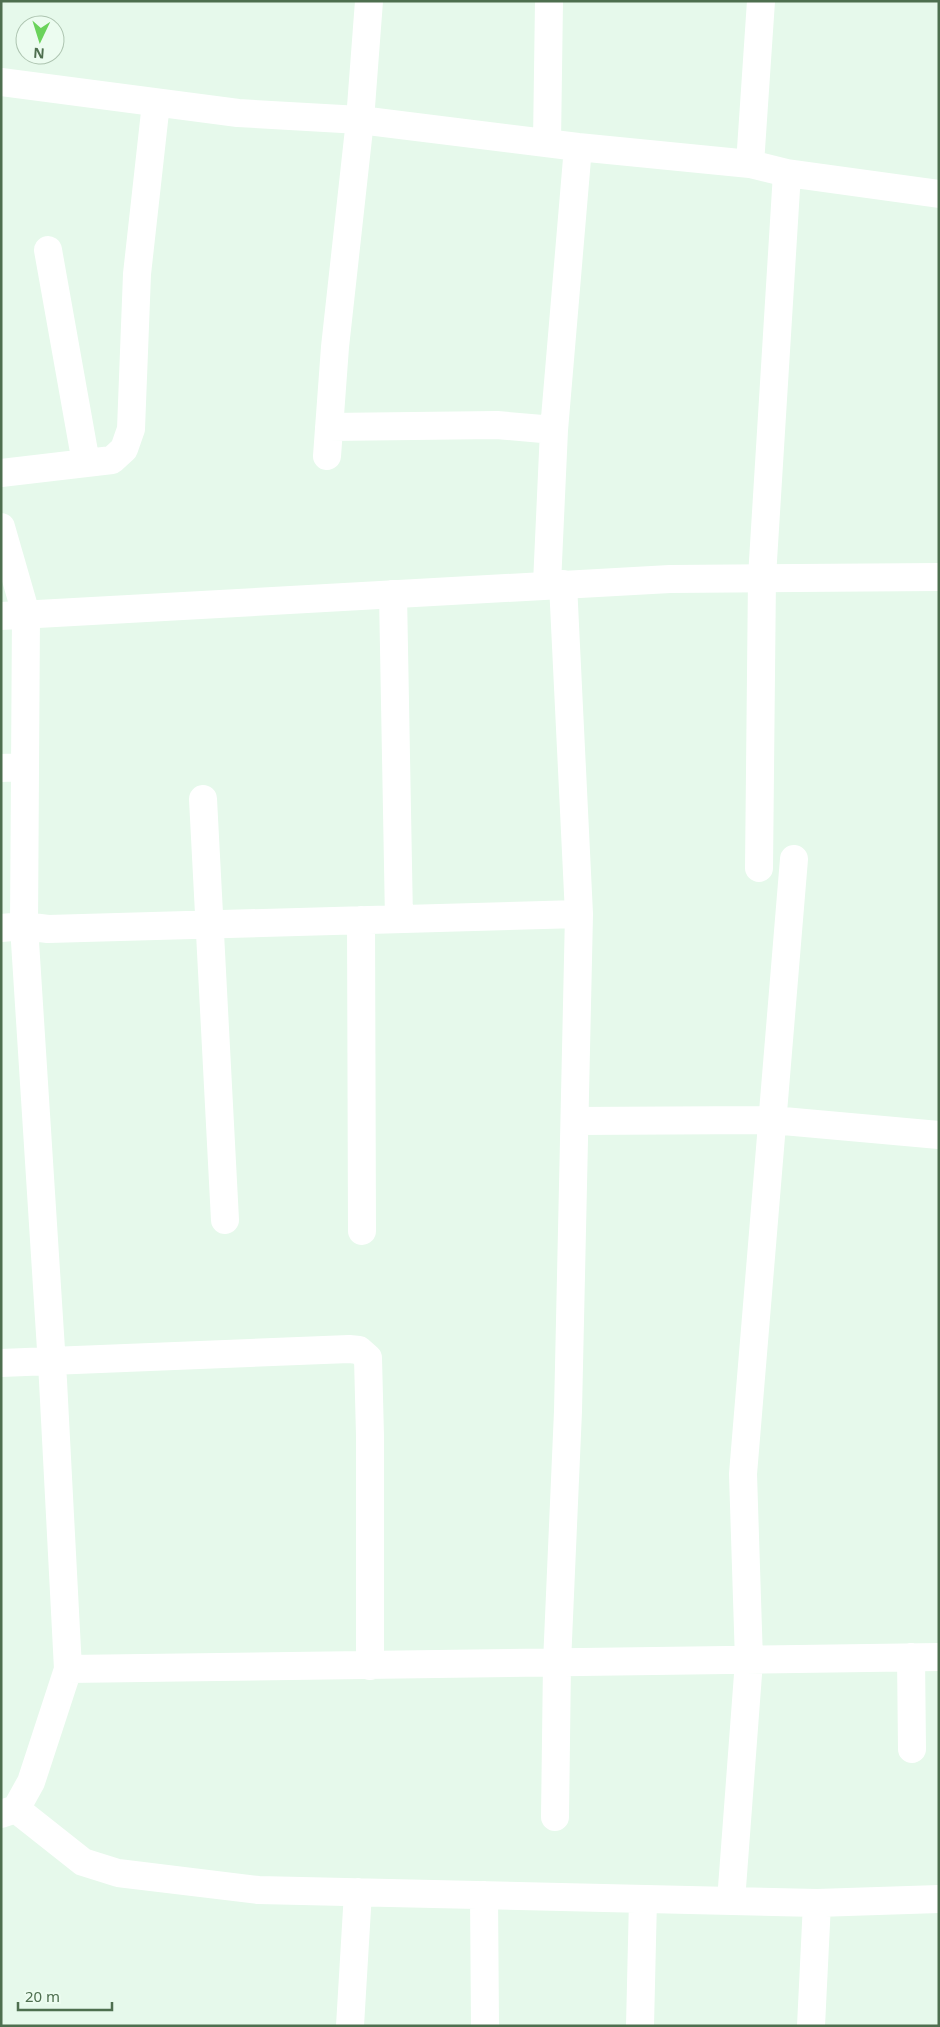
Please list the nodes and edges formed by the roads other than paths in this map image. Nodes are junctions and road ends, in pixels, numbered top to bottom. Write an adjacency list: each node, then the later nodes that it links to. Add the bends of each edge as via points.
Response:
1 (369, 1): 6 (street)
2 (549, 1): 7 (street)
3 (760, 1): 9 (street)
4 (1, 82): 5 (street)
5 (156, 102): 6 (street, via 238,114); 16 (street, via 137,274 131,429 124,449 112,460)
6 (360, 120): 7 (street); 13 (street)
7 (547, 142): 8 (street)
8 (578, 147): 9 (street); 14 (street)
9 (750, 164): 10 (street)
10 (787, 173): 11 (street); 19 (street)
11 (939, 194)
12 (48, 250): 16 (street)
13 (329, 428): 14 (street, via 497,425); 15 (street)
14 (554, 430): 21 (street)
15 (328, 456)
16 (86, 463): 17 (street)
17 (1, 473)
18 (1, 528): 23 (street)
19 (762, 577): 20 (street); 21 (street); 27 (street)
20 (939, 577)
21 (555, 584): 22 (street); 28 (street)
22 (393, 594): 23 (street); 29 (street)
23 (14, 615): 24 (street)
24 (13, 768): 32 (street)
25 (203, 800): 31 (street)
26 (794, 859): 33 (street)
27 (759, 868)
28 (579, 914): 29 (street); 34 (street)
29 (399, 919): 30 (street)
30 (361, 920): 31 (street); 37 (street)
31 (210, 925): 32 (street); 36 (street)
32 (13, 927): 38 (street)
33 (772, 1120): 34 (street); 35 (street); 42 (street, via 743,1474)
34 (574, 1121): 43 (street, via 568,1411)
35 (939, 1135)
36 (225, 1220)
37 (362, 1231)
38 (52, 1361): 39 (street); 44 (street, via 349,1349 359,1350 368,1358); 45 (street)
39 (1, 1363)
40 (911, 1657): 41 (street); 42 (street); 46 (street)
41 (939, 1657)
42 (749, 1661): 43 (street); 53 (street)
43 (557, 1663): 44 (street); 48 (street)
44 (370, 1666): 45 (street)
45 (68, 1670): 47 (street, via 31,1782)
46 (912, 1749)
47 (8, 1811): 49 (street, via 83,1862 118,1873 258,1890)
48 (555, 1816)
49 (358, 1892): 50 (street); 55 (street)
50 (484, 1895): 51 (street); 56 (street)
51 (643, 1899): 53 (street); 57 (street)
52 (939, 1899): 54 (street)
53 (731, 1901): 54 (street)
54 (817, 1903): 58 (street)
55 (350, 2026)
56 (485, 2026)
57 (640, 2026)
58 (811, 2026)

